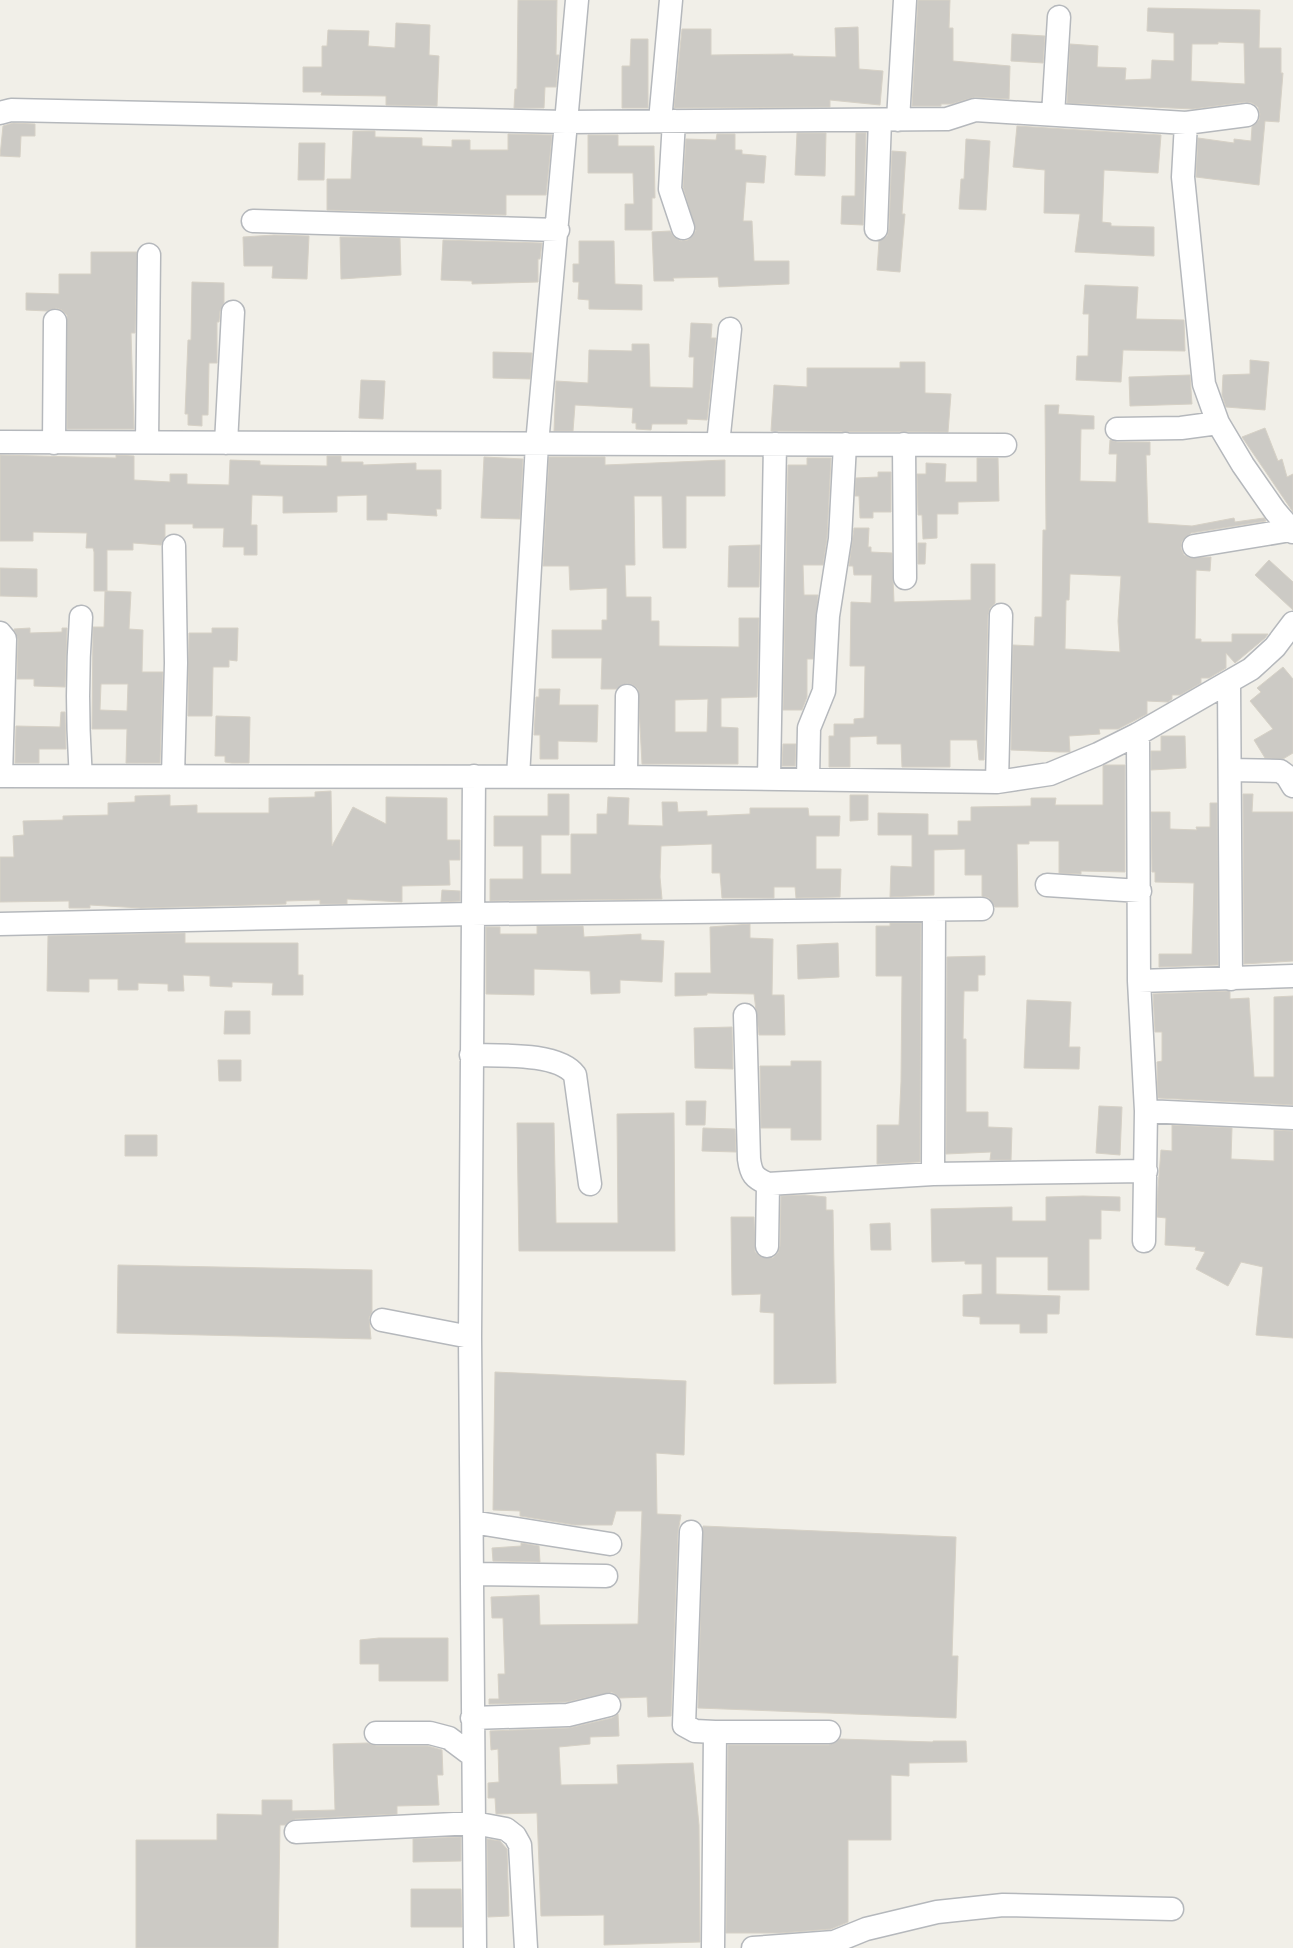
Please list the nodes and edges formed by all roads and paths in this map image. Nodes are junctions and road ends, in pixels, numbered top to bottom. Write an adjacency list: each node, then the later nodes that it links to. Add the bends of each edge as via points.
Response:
1 (577, 0): 10 (street)
2 (671, 0): 9 (street)
3 (905, 0): 8 (street)
4 (1059, 17): 6 (street)
5 (0, 113): 10 (street, via 11,110)
6 (1053, 115): 8 (street, via 975,110 947,119); 11 (street)
7 (1248, 115): 11 (street)
8 (889, 120): 9 (street); 14 (street)
9 (667, 121): 10 (street); 13 (street, via 670,189)
10 (566, 122): 15 (street)
11 (1186, 123): 20 (street, via 1183,177 1192,284 1204,384)
12 (253, 221): 15 (street)
13 (683, 228)
14 (876, 229)
15 (558, 230): 26 (street)
16 (149, 255): 23 (street)
17 (233, 312): 25 (street)
18 (55, 320): 24 (street)
19 (730, 329): 27 (street)
20 (1218, 423): 21 (street, via 1181,428); 32 (street, via 1275,511)
21 (1117, 429)
22 (0, 442): 24 (street)
23 (147, 442): 24 (street); 25 (street)
24 (54, 443)
25 (226, 443): 26 (street)
26 (537, 444): 27 (street); 48 (street)
27 (718, 444): 28 (street)
28 (775, 444): 29 (street); 50 (street)
29 (845, 444): 30 (street); 51 (street, via 840,539 828,616 824,691 809,728)
30 (904, 444): 31 (street); 35 (street)
31 (1005, 445)
32 (1292, 531): 34 (street)
33 (174, 546): 46 (street, via 176,663)
34 (1194, 546)
35 (905, 578)
36 (1001, 614): 52 (street)
37 (81, 616): 45 (street, via 77,681)
38 (1293, 623): 40 (street, via 1251,669)
39 (0, 634): 44 (street, via 5,639)
40 (1229, 682): 42 (street); 43 (street)
41 (627, 696): 49 (street)
42 (1138, 734): 52 (street, via 1050,774); 55 (street)
43 (1230, 770): 53 (street, via 1280,771); 61 (street)
44 (1, 776): 45 (street)
45 (81, 776): 46 (street)
46 (173, 776): 47 (street)
47 (474, 776): 48 (street); 58 (street)
48 (518, 777): 49 (street)
49 (626, 777): 50 (street)
50 (769, 778): 51 (street)
51 (808, 779): 52 (street)
52 (997, 782)
53 (1293, 786)
54 (1047, 885): 55 (street)
55 (1140, 891): 62 (street)
56 (982, 909): 57 (street)
57 (934, 910): 58 (street); 68 (street)
58 (471, 914): 59 (street); 64 (street)
59 (0, 924)
60 (1293, 976): 61 (street)
61 (1231, 979): 62 (street)
62 (1139, 980): 65 (street)
63 (745, 1015): 70 (street, via 749,1158 752,1174)
64 (471, 1055): 69 (street, via 553,1061 570,1069 575,1076); 74 (street)
65 (1146, 1112): 66 (street); 67 (street)
66 (1293, 1118)
67 (1146, 1171): 68 (street); 71 (street)
68 (933, 1174): 70 (street)
69 (590, 1184)
70 (768, 1184): 72 (street)
71 (1144, 1241)
72 (767, 1246)
73 (382, 1320): 74 (street)
74 (470, 1338): 75 (street, via 480,1418)
75 (472, 1522): 77 (street); 78 (street)
76 (691, 1532): 82 (street, via 683,1719 688,1729)
77 (610, 1544)
78 (472, 1574): 79 (street); 81 (street)
79 (606, 1576)
80 (609, 1705): 81 (street, via 568,1715)
81 (472, 1718): 85 (street)
82 (715, 1732): 83 (street); 91 (street)
83 (829, 1732)
84 (376, 1733): 85 (street, via 430,1734 449,1738)
85 (473, 1756): 86 (street)
86 (474, 1823): 87 (street); 89 (street); 90 (street, via 506,1829 516,1836 520,1845)
87 (296, 1832)
88 (1172, 1909): 92 (street, via 1003,1905 937,1912 866,1929 834,1942)
89 (475, 1948)
90 (526, 1948)
91 (713, 1948)
92 (753, 1948)

